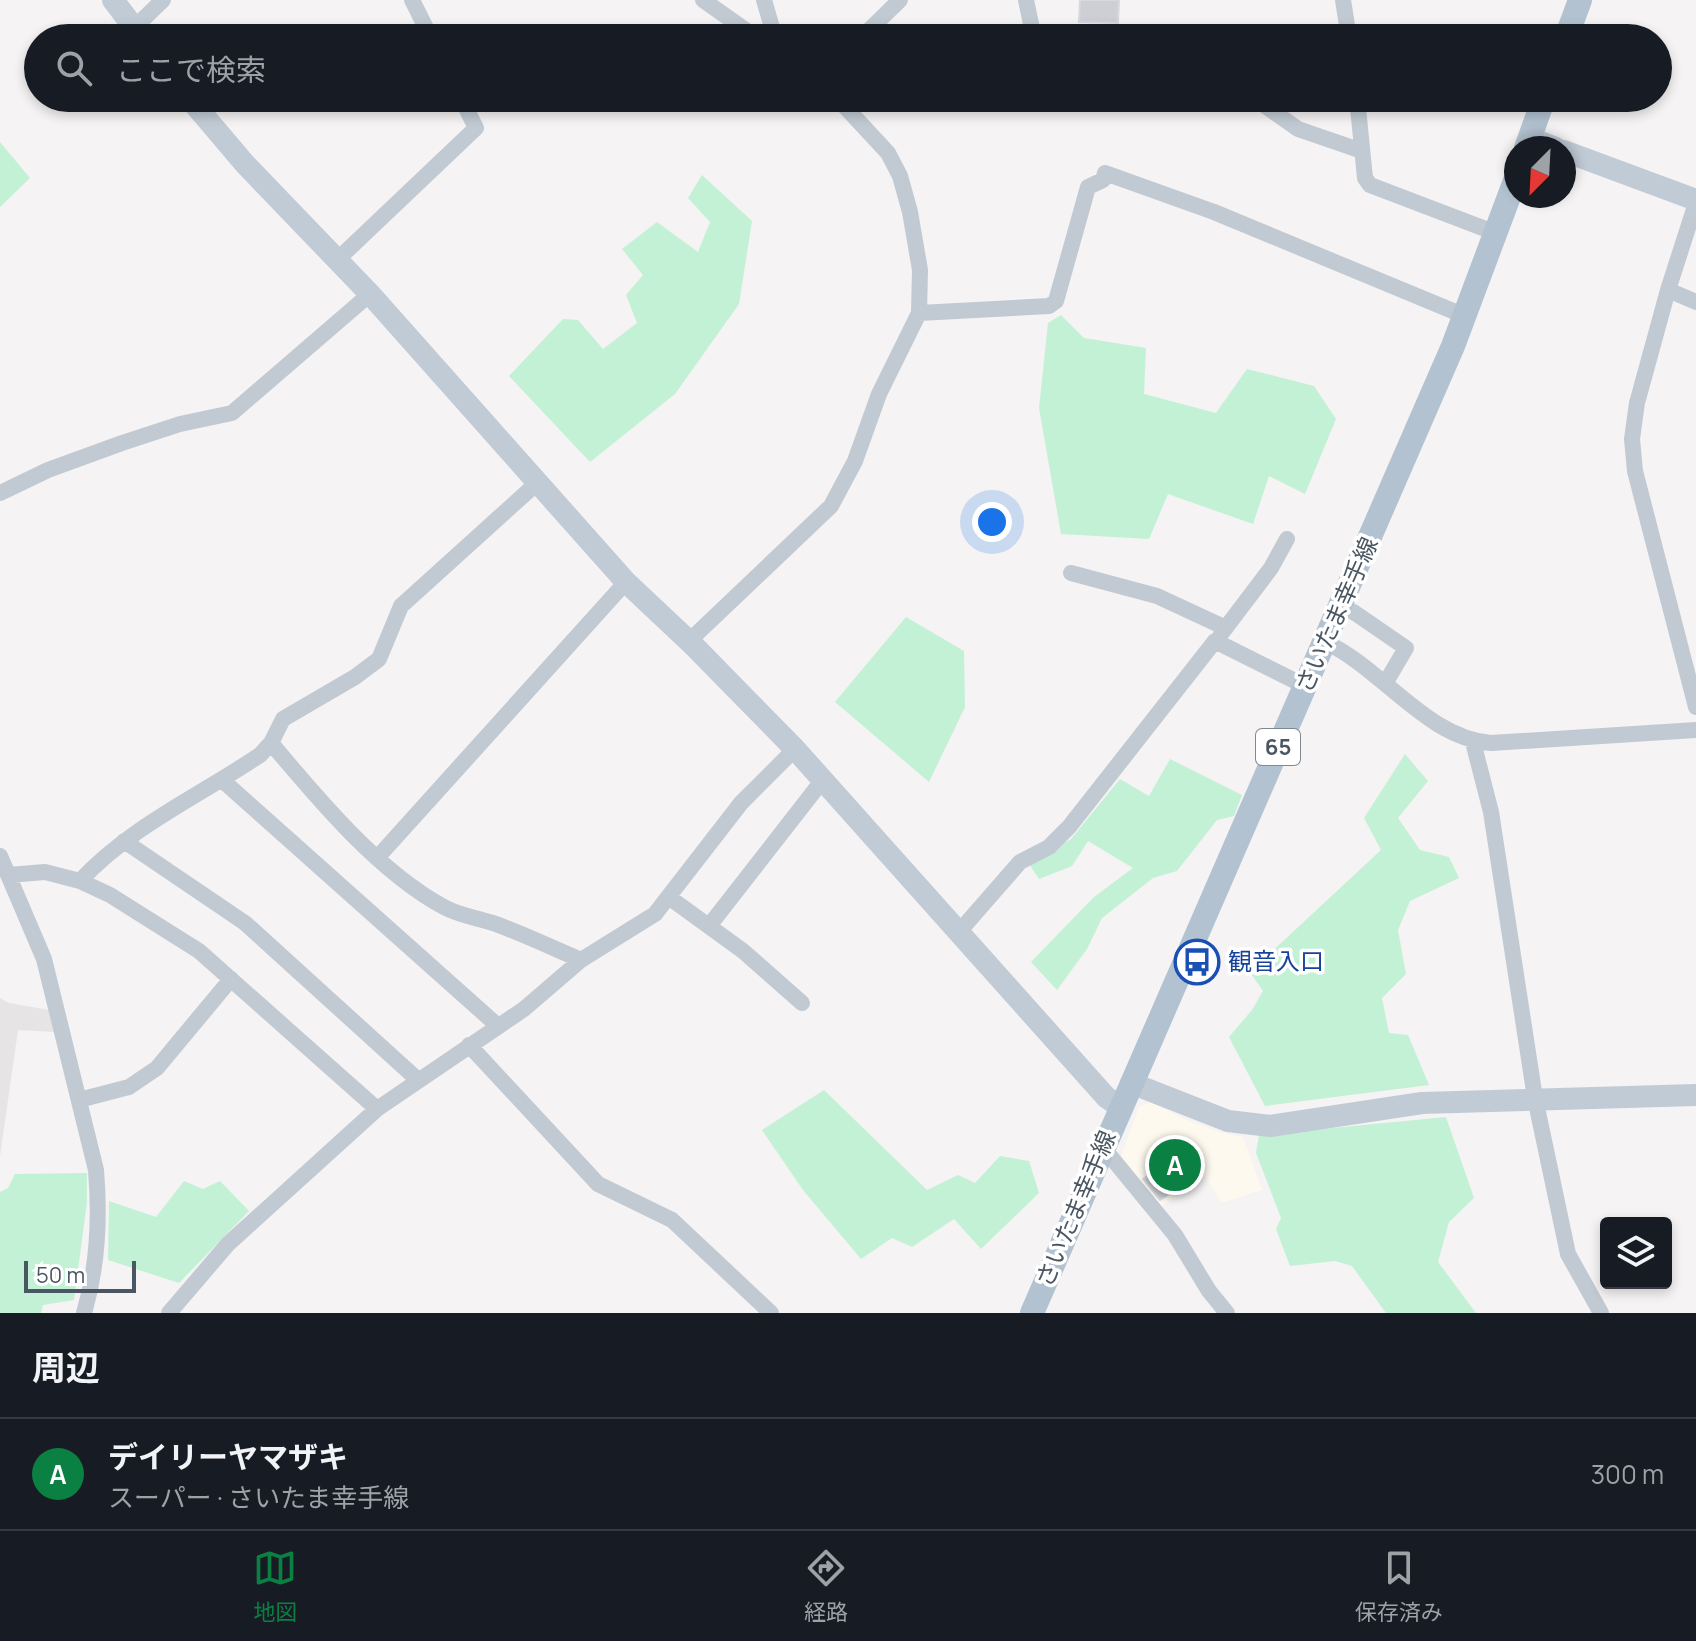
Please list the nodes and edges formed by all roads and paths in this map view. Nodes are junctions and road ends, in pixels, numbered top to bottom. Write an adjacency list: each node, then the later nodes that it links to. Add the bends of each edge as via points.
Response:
1 (113, 0): 10 (street)
2 (163, 0): 11 (street)
3 (412, 0): 12 (street)
4 (703, 0): 13 (street)
5 (764, 0): 14 (street)
6 (900, 0): 15 (street)
7 (1026, 0): 16 (street)
8 (1343, 0): 17 (street)
9 (1580, 0): 18 (main road)
10 (131, 24)
11 (145, 24)
12 (424, 24)
13 (737, 24)
14 (771, 24)
15 (875, 24)
16 (1031, 24)
17 (1347, 24)
18 (1571, 24)
19 (201, 112): 31 (street)
20 (468, 112): 31 (street, via 476,128)
21 (850, 112): 35 (street, via 888,153 900,176 920,270)
22 (1274, 112): 26 (street, via 1298,129)
23 (1358, 112): 26 (street)
24 (1539, 112): 25 (main road)
25 (1530, 136)
26 (1362, 151): 30 (street, via 1370,185)
27 (1576, 156): 28 (street)
28 (1696, 201): 32 (street)
29 (1505, 208): 30 (main road, さいたま幸手線 / 65)
30 (1496, 233): 36 (main road, さいたま幸手線 / 65)
31 (337, 260): 33 (street)
32 (1668, 290): 34 (street); 48 (street, via 1632,439 1635,471)
33 (370, 294): 37 (street); 38 (street, via 232,413 122,443)
34 (1696, 302)
35 (919, 313): 36 (street, via 1049,306 1056,301 1088,187 1103,180 1105,173); 44 (street, via 831,506)
36 (1465, 316): 42 (main road, さいたま幸手線 / 65)
37 (537, 483): 41 (street); 51 (street, via 401,606 379,659 283,719)
38 (0, 493)
39 (1287, 539): 43 (street)
40 (1071, 573): 43 (street, via 1157,596)
41 (626, 582): 44 (street); 57 (street)
42 (1341, 606): 45 (main road, さいたま幸手線 / 65); 46 (street, via 1406,648)
43 (1220, 634): 47 (street); 62 (street, via 1069,827 1049,847 1020,862)
44 (689, 641): 52 (street)
45 (1325, 642): 46 (street); 47 (main road, さいたま幸手線 / 65)
46 (1386, 682): 50 (street, via 1430,720)
47 (1305, 686): 69 (main road, さいたま幸手線 / 65)
48 (1696, 707)
49 (1696, 730): 50 (street)
50 (1473, 742): 71 (street, via 1491,812)
51 (271, 743): 53 (street); 57 (street)
52 (795, 749): 54 (street); 60 (street, via 741,803)
53 (222, 780): 55 (street); 66 (street)
54 (822, 781): 61 (street); 62 (street)
55 (124, 841): 59 (street); 68 (street, via 245,923)
56 (0, 856): 58 (street)
57 (377, 858): 63 (street, via 447,909)
58 (8, 875): 59 (street, via 45,872); 72 (street, via 44,959)
59 (80, 881): 64 (street, via 199,951)
60 (670, 898): 61 (street); 63 (street, via 655,914)
61 (709, 926): 65 (street)
62 (958, 933): 73 (street)
63 (581, 960): 66 (street)
64 (231, 979): 72 (street, via 157,1068 129,1087); 74 (street)
65 (802, 1003)
66 (498, 1026): 67 (street)
67 (469, 1045): 68 (street); 78 (street, via 598,1184 672,1220)
68 (418, 1080): 74 (street)
69 (1131, 1083): 71 (street, via 1228,1121 1270,1126 1422,1103); 73 (main road, さいたま幸手線 / 65)
70 (1696, 1095): 71 (street)
71 (1535, 1098): 81 (street, via 1568,1254)
72 (79, 1100): 76 (street, via 99,1203)
73 (1120, 1107): 75 (main road, さいたま幸手線 / 65)
74 (377, 1109): 77 (street, via 228,1244)
75 (1101, 1150): 79 (main road, さいたま幸手線 / 65); 80 (street, via 1175,1235)
76 (84, 1313)
77 (169, 1313)
78 (771, 1313)
79 (1032, 1313)
80 (1227, 1313)
81 (1601, 1313)

